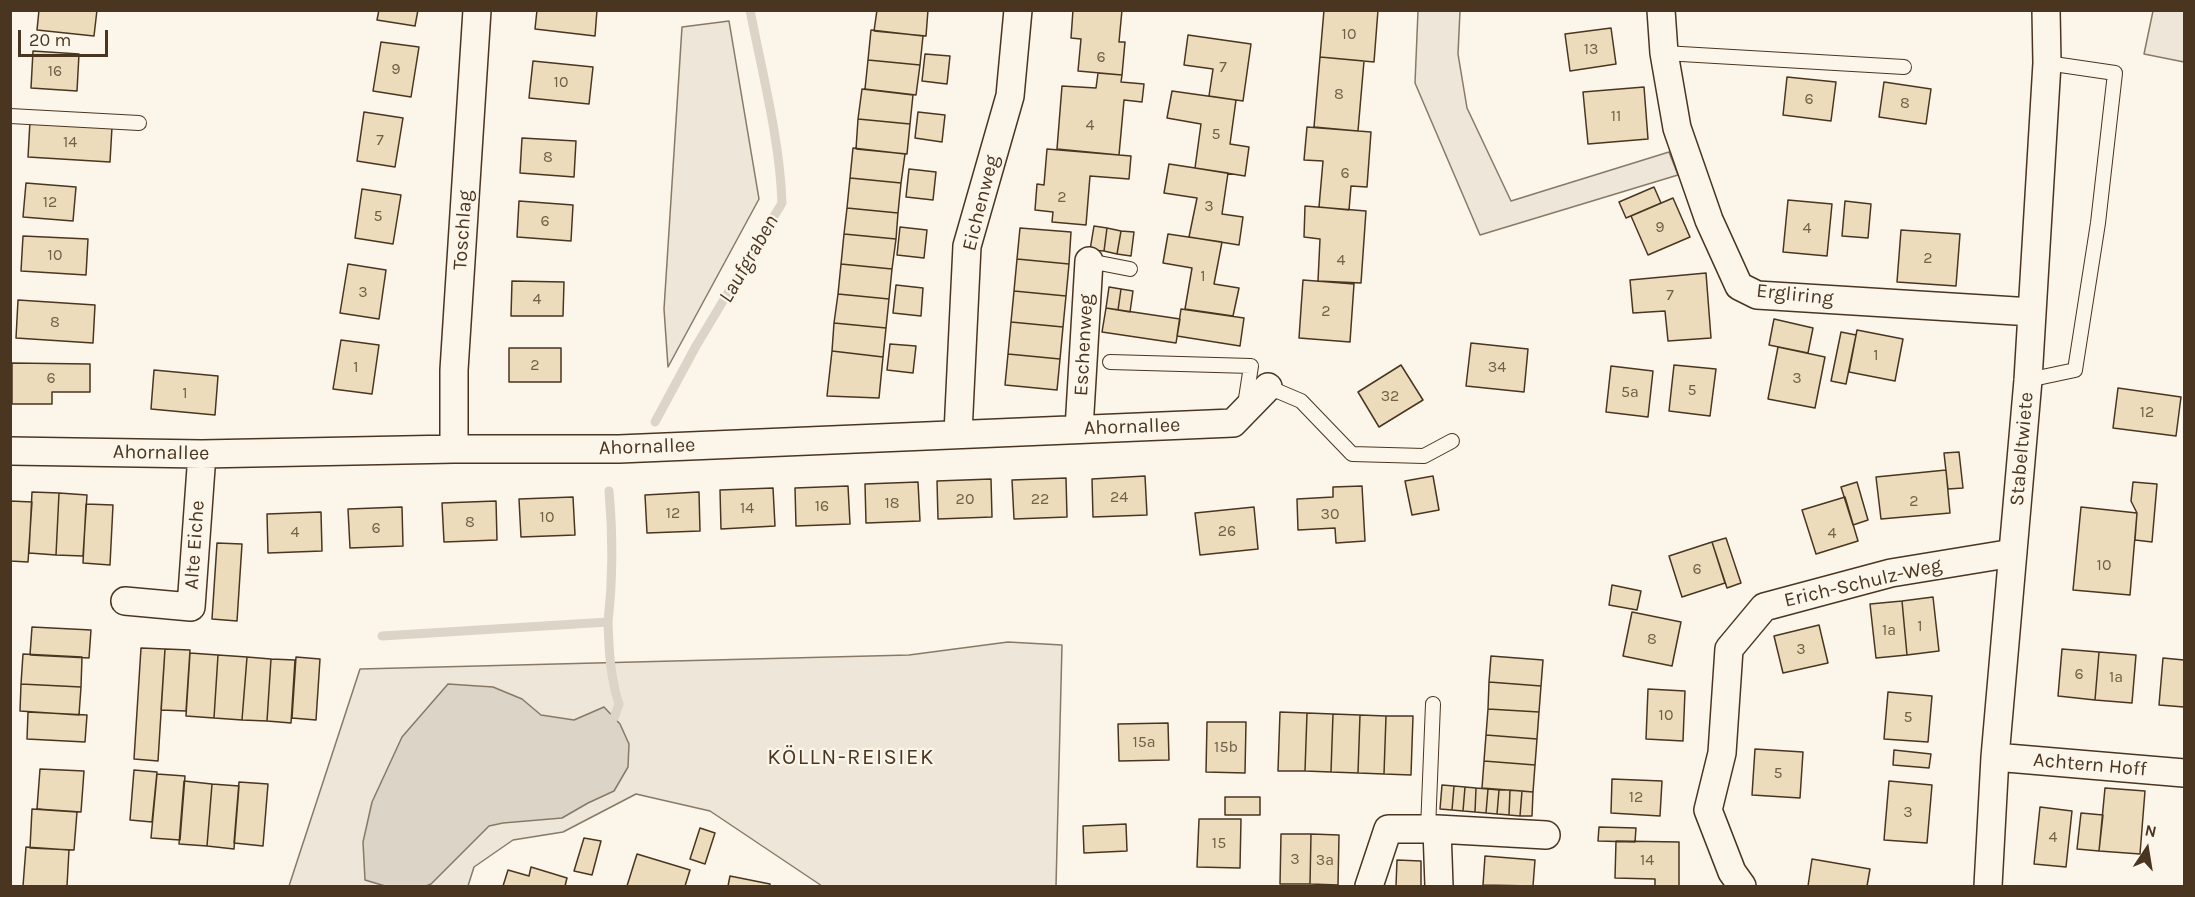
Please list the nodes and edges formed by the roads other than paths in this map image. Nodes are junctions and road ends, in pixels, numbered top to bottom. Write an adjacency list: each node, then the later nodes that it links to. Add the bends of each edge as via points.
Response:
1 (477, 10): 20 (street, Toschlag, via 455,359)
2 (1018, 10): 18 (street, Eichenweg, via 1010,96 967,246)
3 (1661, 10): 5 (street, Ergliring)
4 (2046, 10): 6 (street, Stabeltwiete)
5 (1664, 53): 7 (lane); 12 (street, Ergliring, via 1677,128 1709,220 1739,286 1757,295)
6 (2047, 63): 12 (street, Stabeltwiete); 14 (lane, via 2115,73 2098,223 2075,370)
7 (1904, 66)
8 (10, 116): 9 (lane)
9 (139, 123)
10 (1089, 261): 11 (lane); 17 (street, Eschenweg)
11 (1130, 269)
12 (2032, 312): 14 (street, Stabeltwiete)
13 (1110, 362): 16 (lane, via 1251,366)
14 (2028, 380): 23 (street, Stabeltwiete)
15 (1268, 387): 16 (street, Ahornallee); 19 (lane, via 1301,401 1352,454 1424,456)
16 (1245, 410): 17 (street, Ahornallee, via 1233,423)
17 (1079, 429): 18 (street, Ahornallee)
18 (958, 433): 20 (street, Ahornallee, via 629,449)
19 (1452, 441)
20 (454, 449): 22 (street, Ahornallee)
21 (10, 451): 22 (street, Ahornallee)
22 (202, 454): 24 (street, Alte Eiche, via 191,607)
23 (2013, 553): 26 (street, Stabeltwiete); 32 (street, Erich-Schulz-Weg, via 1891,573 1764,607 1736,640 1730,649 1722,753 1708,810 1732,872)
24 (125, 601)
25 (1433, 704): 28 (lane)
26 (1995, 757): 27 (street, Achtern Hoff); 33 (street, Stabeltwiete)
27 (2184, 772)
28 (1432, 829): 29 (street); 30 (street, via 1388,829); 31 (street)
29 (1546, 835)
30 (1369, 886)
31 (1439, 886)
32 (1743, 886)
33 (1988, 886)

